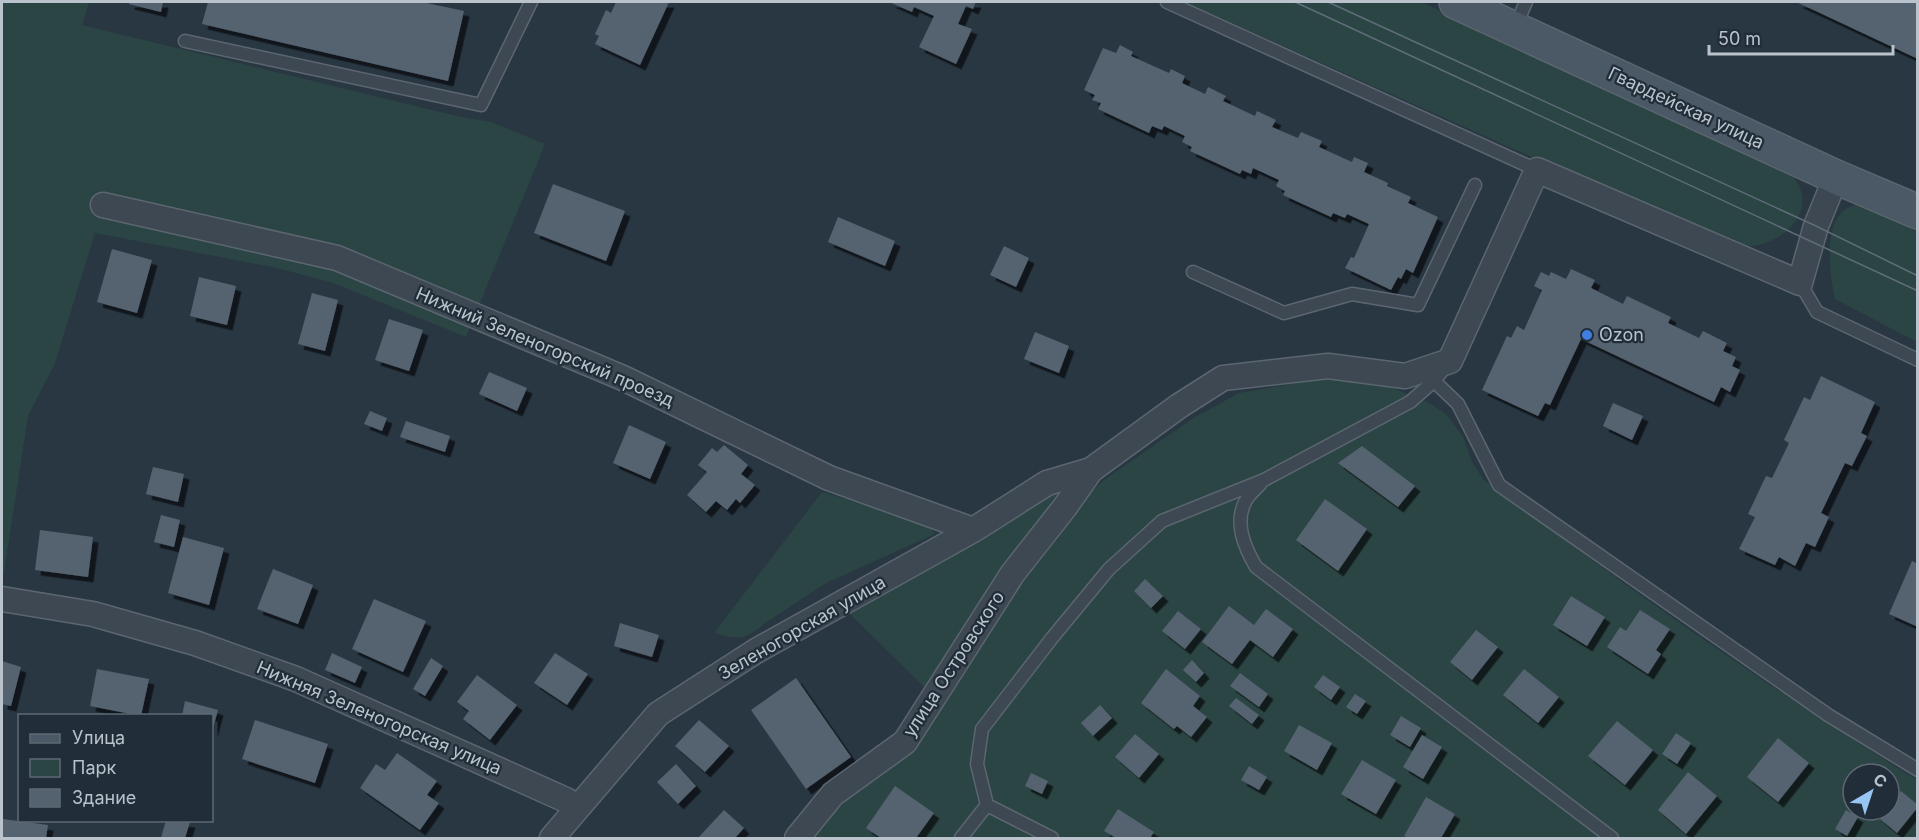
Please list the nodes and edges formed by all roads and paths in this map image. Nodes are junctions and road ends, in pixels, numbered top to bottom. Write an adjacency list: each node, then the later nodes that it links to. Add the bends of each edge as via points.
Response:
1 (531, 2): 5 (lane, via 481,105)
2 (1167, 2): 6 (lane)
3 (1456, 2): 4 (street, Гвардейская улица)
4 (1520, 15): 7 (street, Гвардейская улица)
5 (185, 41)
6 (1537, 170): 12 (street); 14 (street)
7 (1836, 177): 10 (street, Гвардейская улица); 12 (street, via 1816,226)
8 (1475, 185): 11 (lane, via 1418,305 1352,294 1284,313)
9 (103, 205): 18 (street, Нижний Зеленогорский проезд, via 337,258 623,378 829,478)
10 (1917, 212)
11 (1193, 272)
12 (1800, 283): 13 (lane, via 1817,312)
13 (1917, 360)
14 (1450, 361): 15 (lane); 16 (street, via 1405,375 1328,366 1223,378)
15 (1434, 381): 17 (lane, via 1410,402); 20 (lane, via 1458,404 1499,485 1818,708)
16 (1091, 470): 18 (street, Зеленогорская улица, via 1047,483); 24 (street, улица Островского, via 1013,573 905,742 833,794)
17 (1264, 480): 21 (lane, via 1162,521 1109,569 982,729 977,764); 27 (lane, via 1245,502 1241,525 1244,547 1256,567)
18 (973, 530): 22 (street, Зеленогорская улица, via 756,651 658,714)
19 (2, 599): 22 (street, Нижняя Зеленогорская улица, via 93,614 195,643 285,675)
20 (1917, 770)
21 (987, 805): 25 (lane); 26 (lane)
22 (577, 807): 23 (street, Зеленогорская улица)
23 (552, 838)
24 (797, 838)
25 (961, 838)
26 (1052, 838)
27 (1612, 838)

